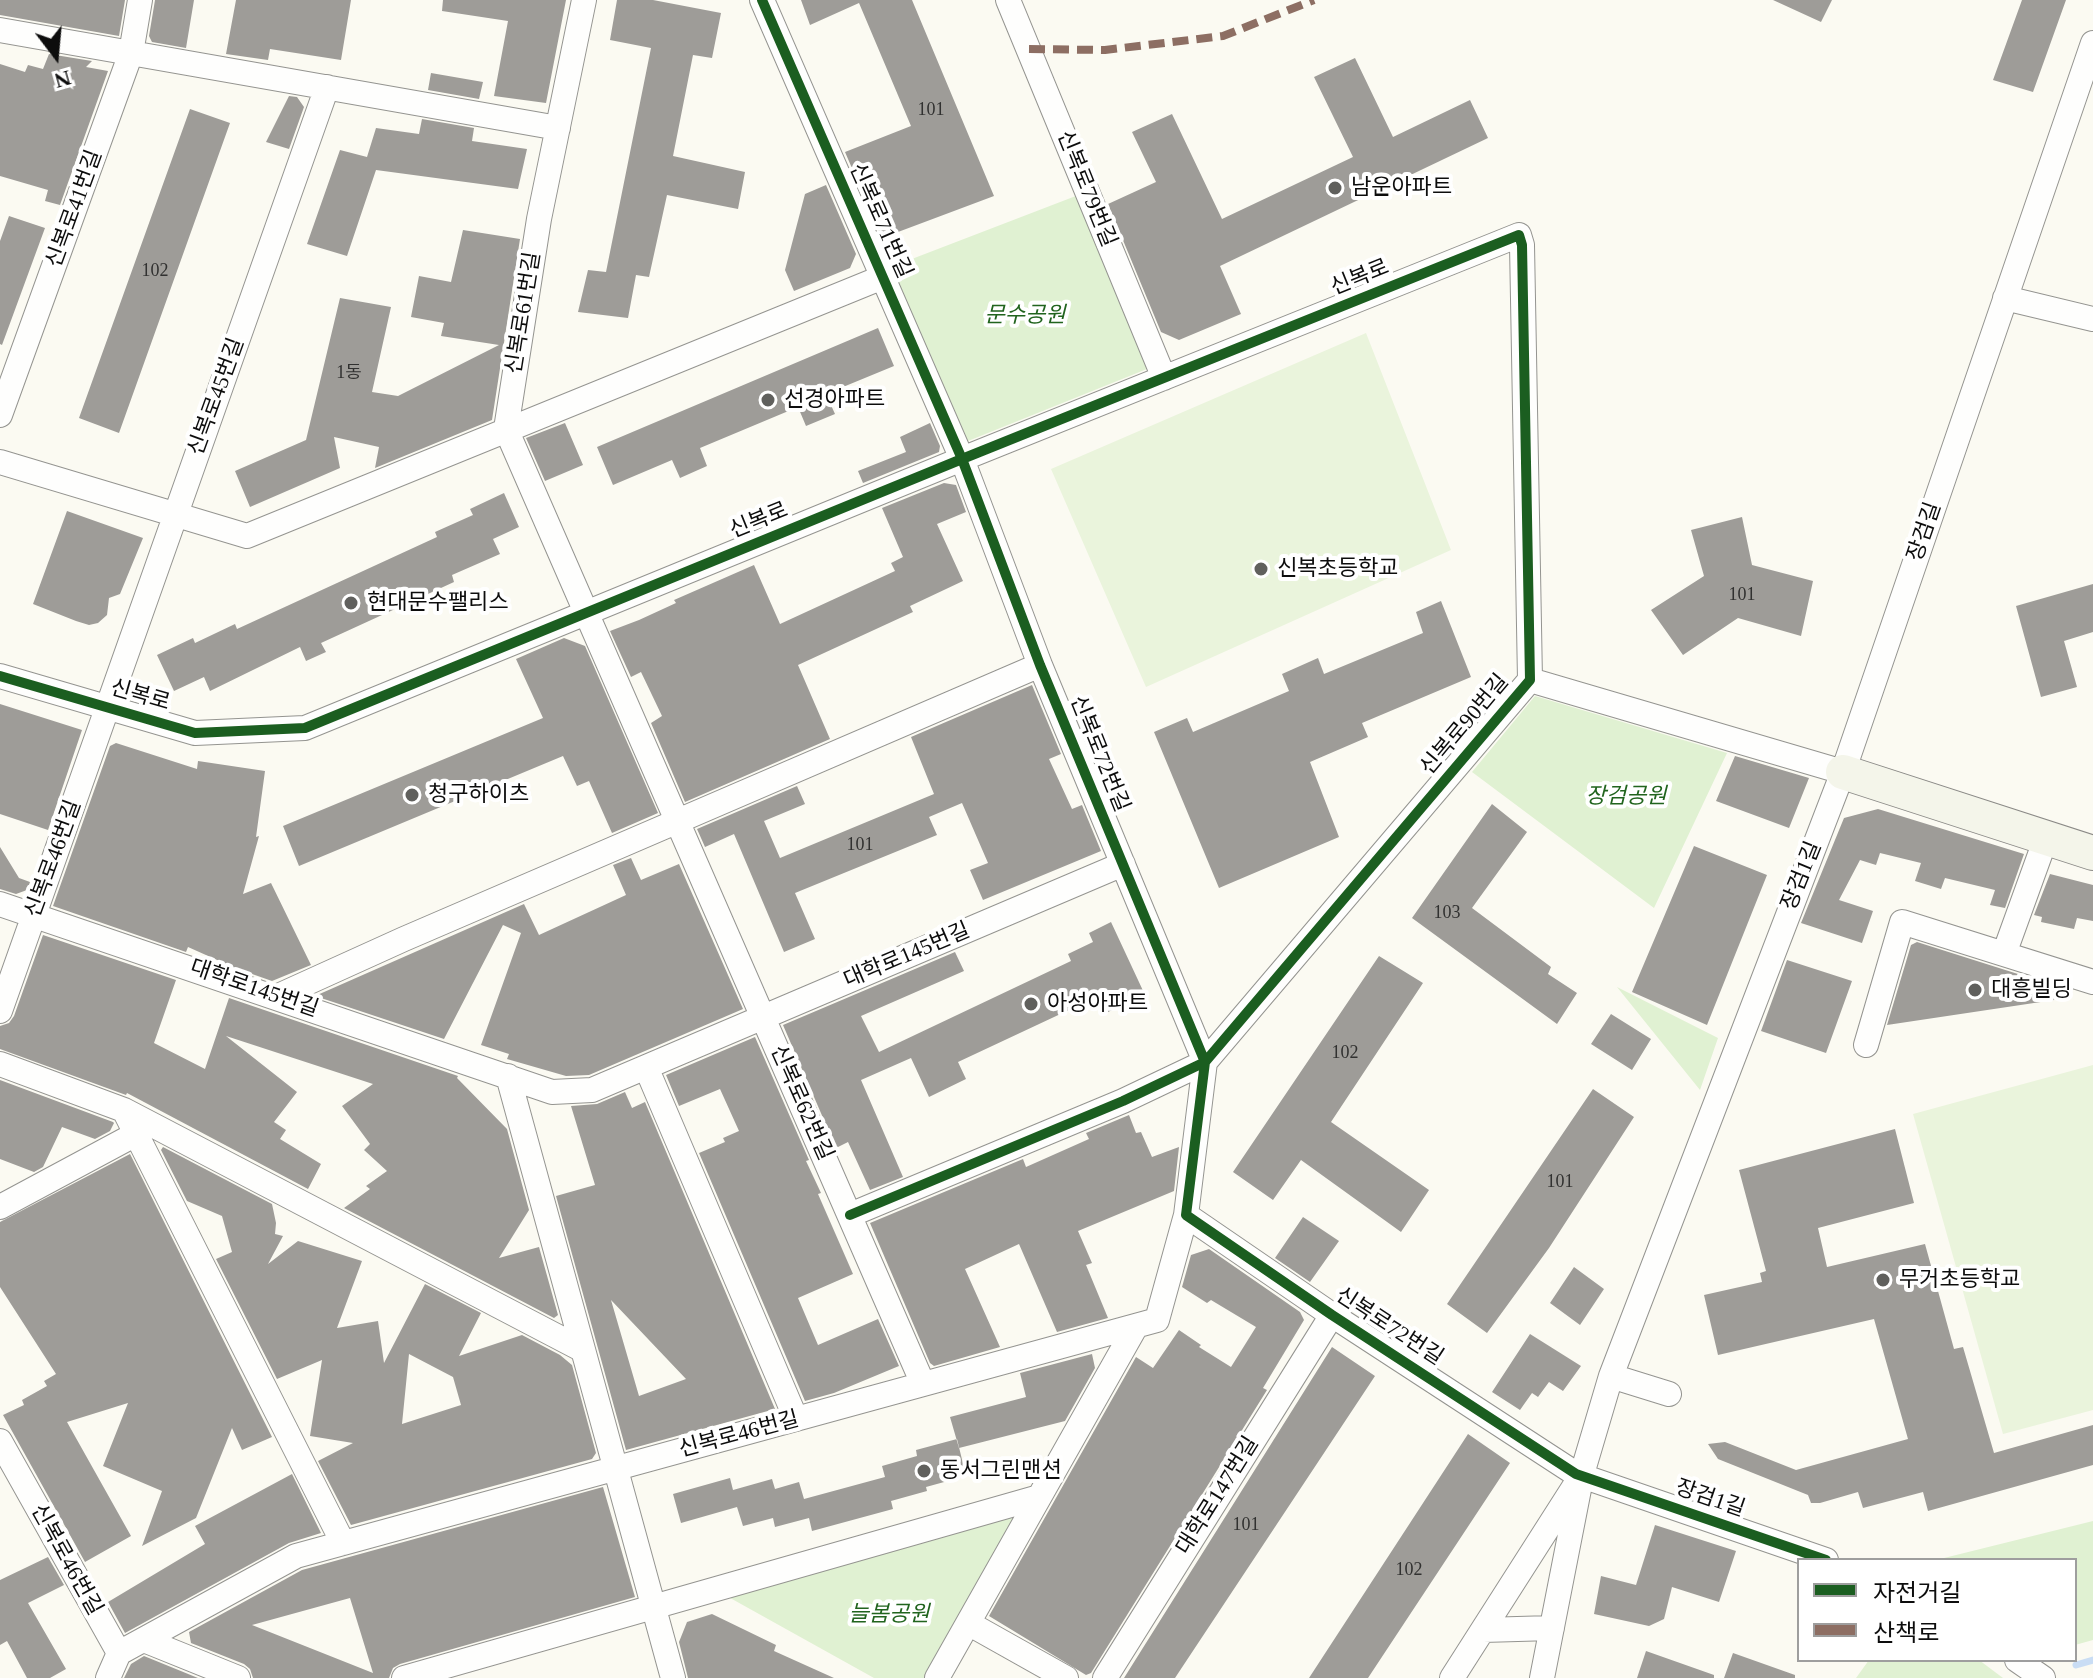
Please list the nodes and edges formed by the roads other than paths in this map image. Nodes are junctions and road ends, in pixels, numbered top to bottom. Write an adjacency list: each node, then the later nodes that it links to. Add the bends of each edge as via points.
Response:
1 (140, 0): 7 (street, 신복로41번길)
2 (584, 0): 9 (street, 신복로61번길)
3 (762, 0): 11 (street, 신복로71번길)
4 (1008, 0): 14 (street, 신복로79번길)
5 (0, 30): 7 (street)
6 (2093, 43): 12 (street, 장검길)
7 (131, 53): 8 (street); 15 (street, 신복로41번길)
8 (327, 87): 9 (street); 19 (street, 신복로45번길)
9 (558, 128): 16 (street, 신복로61번길)
10 (1519, 235): 14 (street, 신복로); 23 (street, 신복로90번길)
11 (883, 277): 16 (street); 17 (street, 신복로71번길)
12 (2005, 298): 13 (street); 25 (street, 장검길)
13 (2093, 319)
14 (1164, 378): 17 (street, 신복로)
15 (0, 415)
16 (506, 429): 19 (street, via 247,536); 20 (street)
17 (962, 459): 20 (street, 신복로); 21 (street, 신복로72번길)
18 (0, 462): 19 (street)
19 (176, 515): 24 (street, 신복로45번길)
20 (585, 613): 24 (street, 신복로, via 305,728 195,733); 26 (street, 신복로62번길)
21 (1040, 665): 26 (street); 29 (street, 신복로72번길)
22 (0, 676): 24 (street, 신복로)
23 (1530, 680): 25 (street); 38 (street, 신복로90번길)
24 (107, 707): 31 (street, 신복로46번길)
25 (1843, 772): 28 (main road); 50 (street, 장검1길)
26 (677, 821): 34 (street); 36 (street, 신복로62번길)
27 (2042, 849): 32 (street)
28 (2093, 853)
29 (1123, 864): 36 (street, 대학로145번길); 38 (street, 신복로72번길)
30 (0, 904): 31 (street, 대학로145번길)
31 (34, 915): 34 (street, 대학로145번길); 35 (street, 신복로46번길)
32 (2004, 954): 33 (street); 37 (street, via 1902,922)
33 (2093, 982)
34 (276, 997): 41 (street, 대학로145번길)
35 (0, 1011)
36 (763, 1018): 40 (street, 대학로145번길); 45 (street, 신복로62번길)
37 (1866, 1045)
38 (1205, 1062): 45 (street); 46 (street, 신복로72번길)
39 (0, 1064): 42 (street)
40 (646, 1067): 41 (street, 대학로145번길, via 592,1090 552,1092); 53 (street)
41 (508, 1076): 49 (street)
42 (124, 1110): 43 (street); 49 (street)
43 (136, 1134): 44 (street); 58 (street)
44 (0, 1207)
45 (850, 1215): 51 (street, 신복로62번길)
46 (1186, 1215): 47 (street, 신복로72번길); 48 (street, 신복로72번길, via 1157,1320)
47 (1332, 1315): 56 (street, 신복로72번길); 73 (street, 대학로147번길)
48 (1136, 1326): 51 (street, 신복로46번길); 57 (street, 신복로72번길)
49 (583, 1350): 55 (street)
50 (1611, 1376): 52 (street); 56 (street, 장검1길)
51 (923, 1384): 53 (street, 신복로46번길)
52 (1669, 1394)
53 (796, 1419): 55 (street, 신복로46번길)
54 (0, 1441): 65 (street, 신복로46번길)
55 (616, 1469): 58 (street, 신복로46번길); 60 (street)
56 (1581, 1475): 59 (street, 장검1길); 62 (street, 장검1길); 63 (street, 장검1길)
57 (1039, 1497): 60 (street); 61 (street, 신복로72번길)
58 (343, 1543): 64 (street, 신복로46번길, via 296,1556)
59 (1820, 1558)
60 (654, 1607): 69 (street); 70 (street)
61 (968, 1623): 71 (street, 신복로72번길); 72 (street)
62 (1552, 1628): 63 (street); 75 (street, 장검1길)
63 (1483, 1630): 74 (street, 장검1길)
64 (144, 1640): 65 (street, 신복로46번길); 68 (street)
65 (119, 1653): 67 (street)
66 (2020, 1662): 76 (street)
67 (108, 1678)
68 (238, 1678)
69 (404, 1678)
70 (673, 1678)
71 (937, 1678)
72 (1066, 1678)
73 (1105, 1678)
74 (1452, 1678)
75 (1542, 1678)
76 (2043, 1678)

